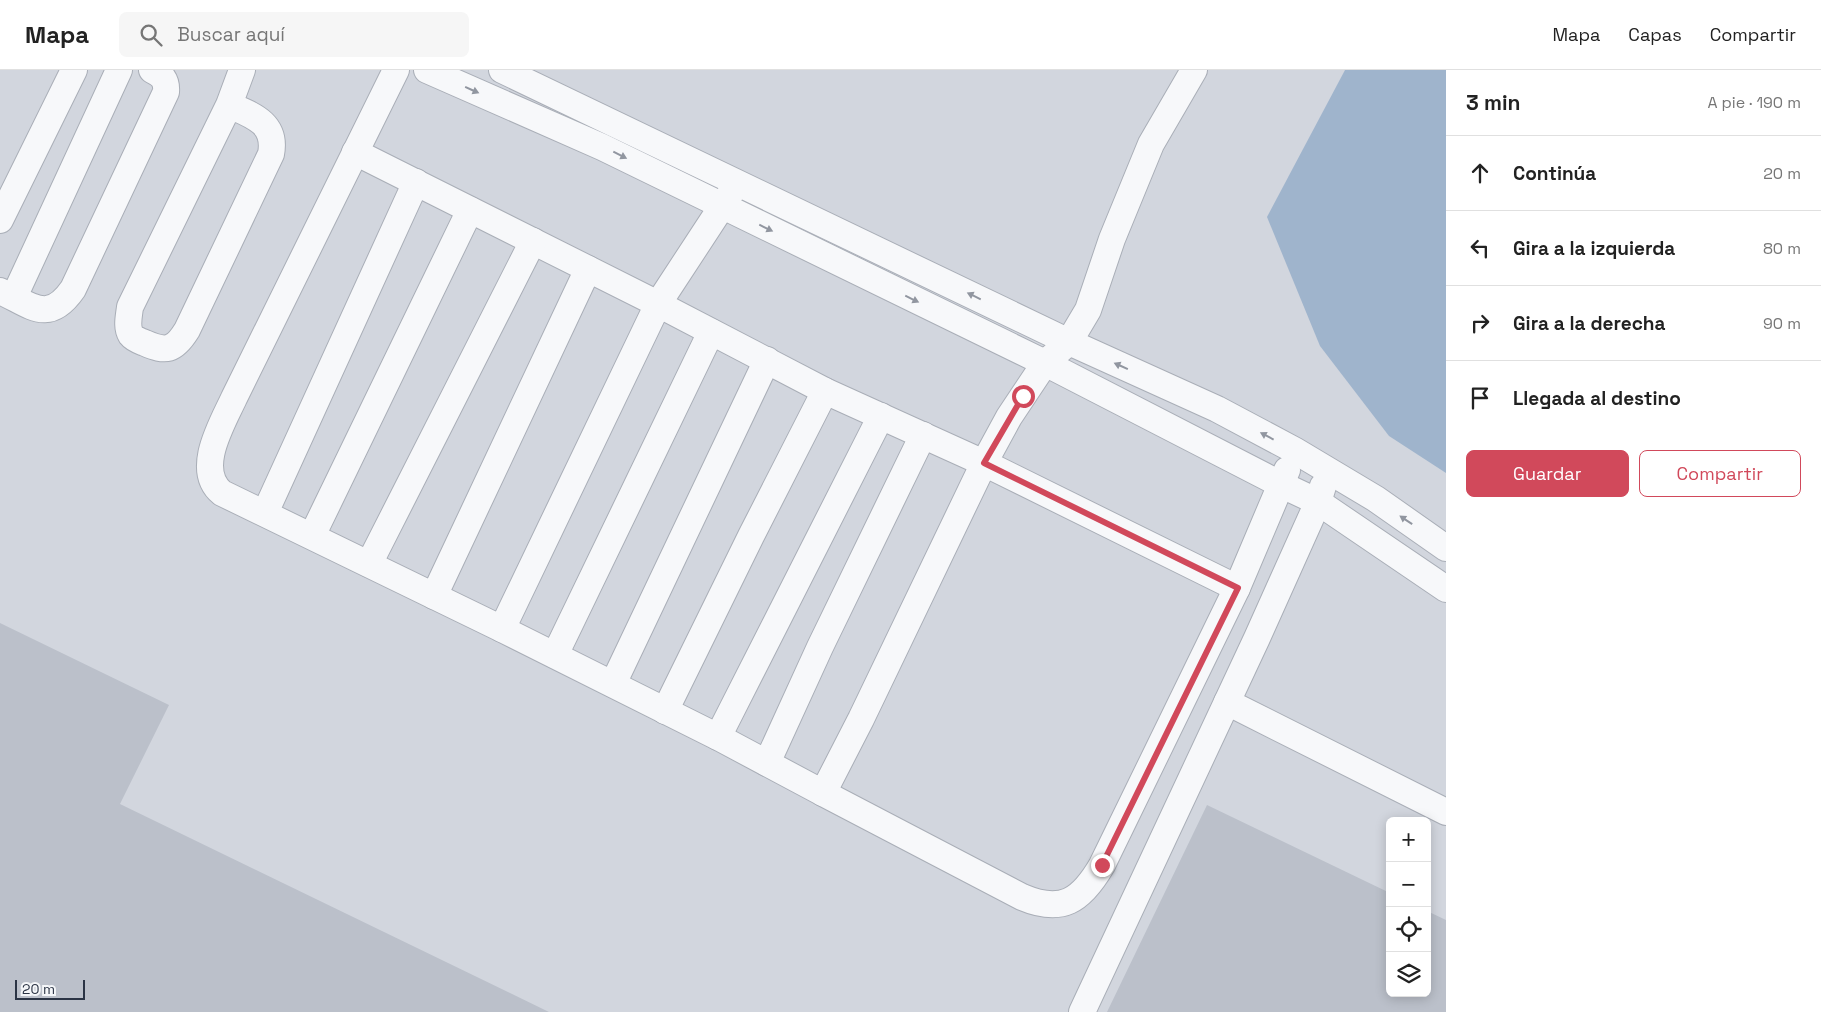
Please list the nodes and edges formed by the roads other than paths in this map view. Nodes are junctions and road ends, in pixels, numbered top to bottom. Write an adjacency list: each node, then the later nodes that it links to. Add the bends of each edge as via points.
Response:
1 (74, 70): 15 (street)
2 (119, 70): 18 (street)
3 (152, 70): 18 (street, via 162,75 166,92 73,289 64,302 47,309 32,308)
4 (242, 70): 9 (street)
5 (396, 70): 10 (street)
6 (427, 70): 13 (street, one-way to 13, via 602,147)
7 (502, 70): 12 (street)
8 (1194, 70): 21 (street, via 1152,144 1112,239 1088,310)
9 (229, 105): 9 (street, via 130,307 128,319 132,336 159,349 175,346 187,330 271,154 271,136 265,125)
10 (355, 152): 11 (street); 32 (street, via 215,438 210,465 214,485 222,493)
11 (416, 182): 14 (street); 32 (street)
12 (738, 182): 13 (street); 21 (street, one-way to 12)
13 (722, 207): 19 (street); 23 (street, one-way to 23)
14 (470, 210): 16 (street); 33 (street)
15 (0, 220)
16 (533, 241): 17 (street); 35 (street)
17 (588, 269): 19 (street); 38 (street)
18 (7, 294)
19 (658, 304): 20 (street); 39 (street)
20 (711, 332): 22 (street); 40 (street)
21 (1069, 342): 23 (street); 27 (street, one-way to 21, via 1217,409)
22 (767, 360): 24 (street); 41 (street)
23 (1045, 363): 28 (street, via 1009,417); 30 (street)
24 (825, 391): 25 (street); 43 (street)
25 (881, 416): 26 (street); 44 (street)
26 (923, 435): 28 (street); 45 (street)
27 (1294, 450): 29 (street); 30 (street)
28 (984, 463): 36 (street); 46 (street)
29 (1327, 470): 31 (street); 34 (street, one-way to 29, via 1376,499)
30 (1282, 485): 31 (street); 36 (street)
31 (1318, 502): 37 (street); 42 (street)
32 (264, 513): 33 (street)
33 (312, 536): 35 (street)
34 (1446, 548)
35 (369, 564): 38 (street)
36 (1238, 588): 46 (street, via 1102,865 1082,893 1072,900 1062,904 1037,904)
37 (1446, 589)
38 (434, 596): 39 (street)
39 (502, 629): 40 (street)
40 (555, 655): 41 (street)
41 (613, 684): 43 (street)
42 (1226, 702): 47 (street); 48 (street)
43 (665, 711): 44 (street)
44 (718, 736): 45 (street)
45 (767, 763): 46 (street)
46 (823, 793)
47 (1446, 812)
48 (1082, 1012)

